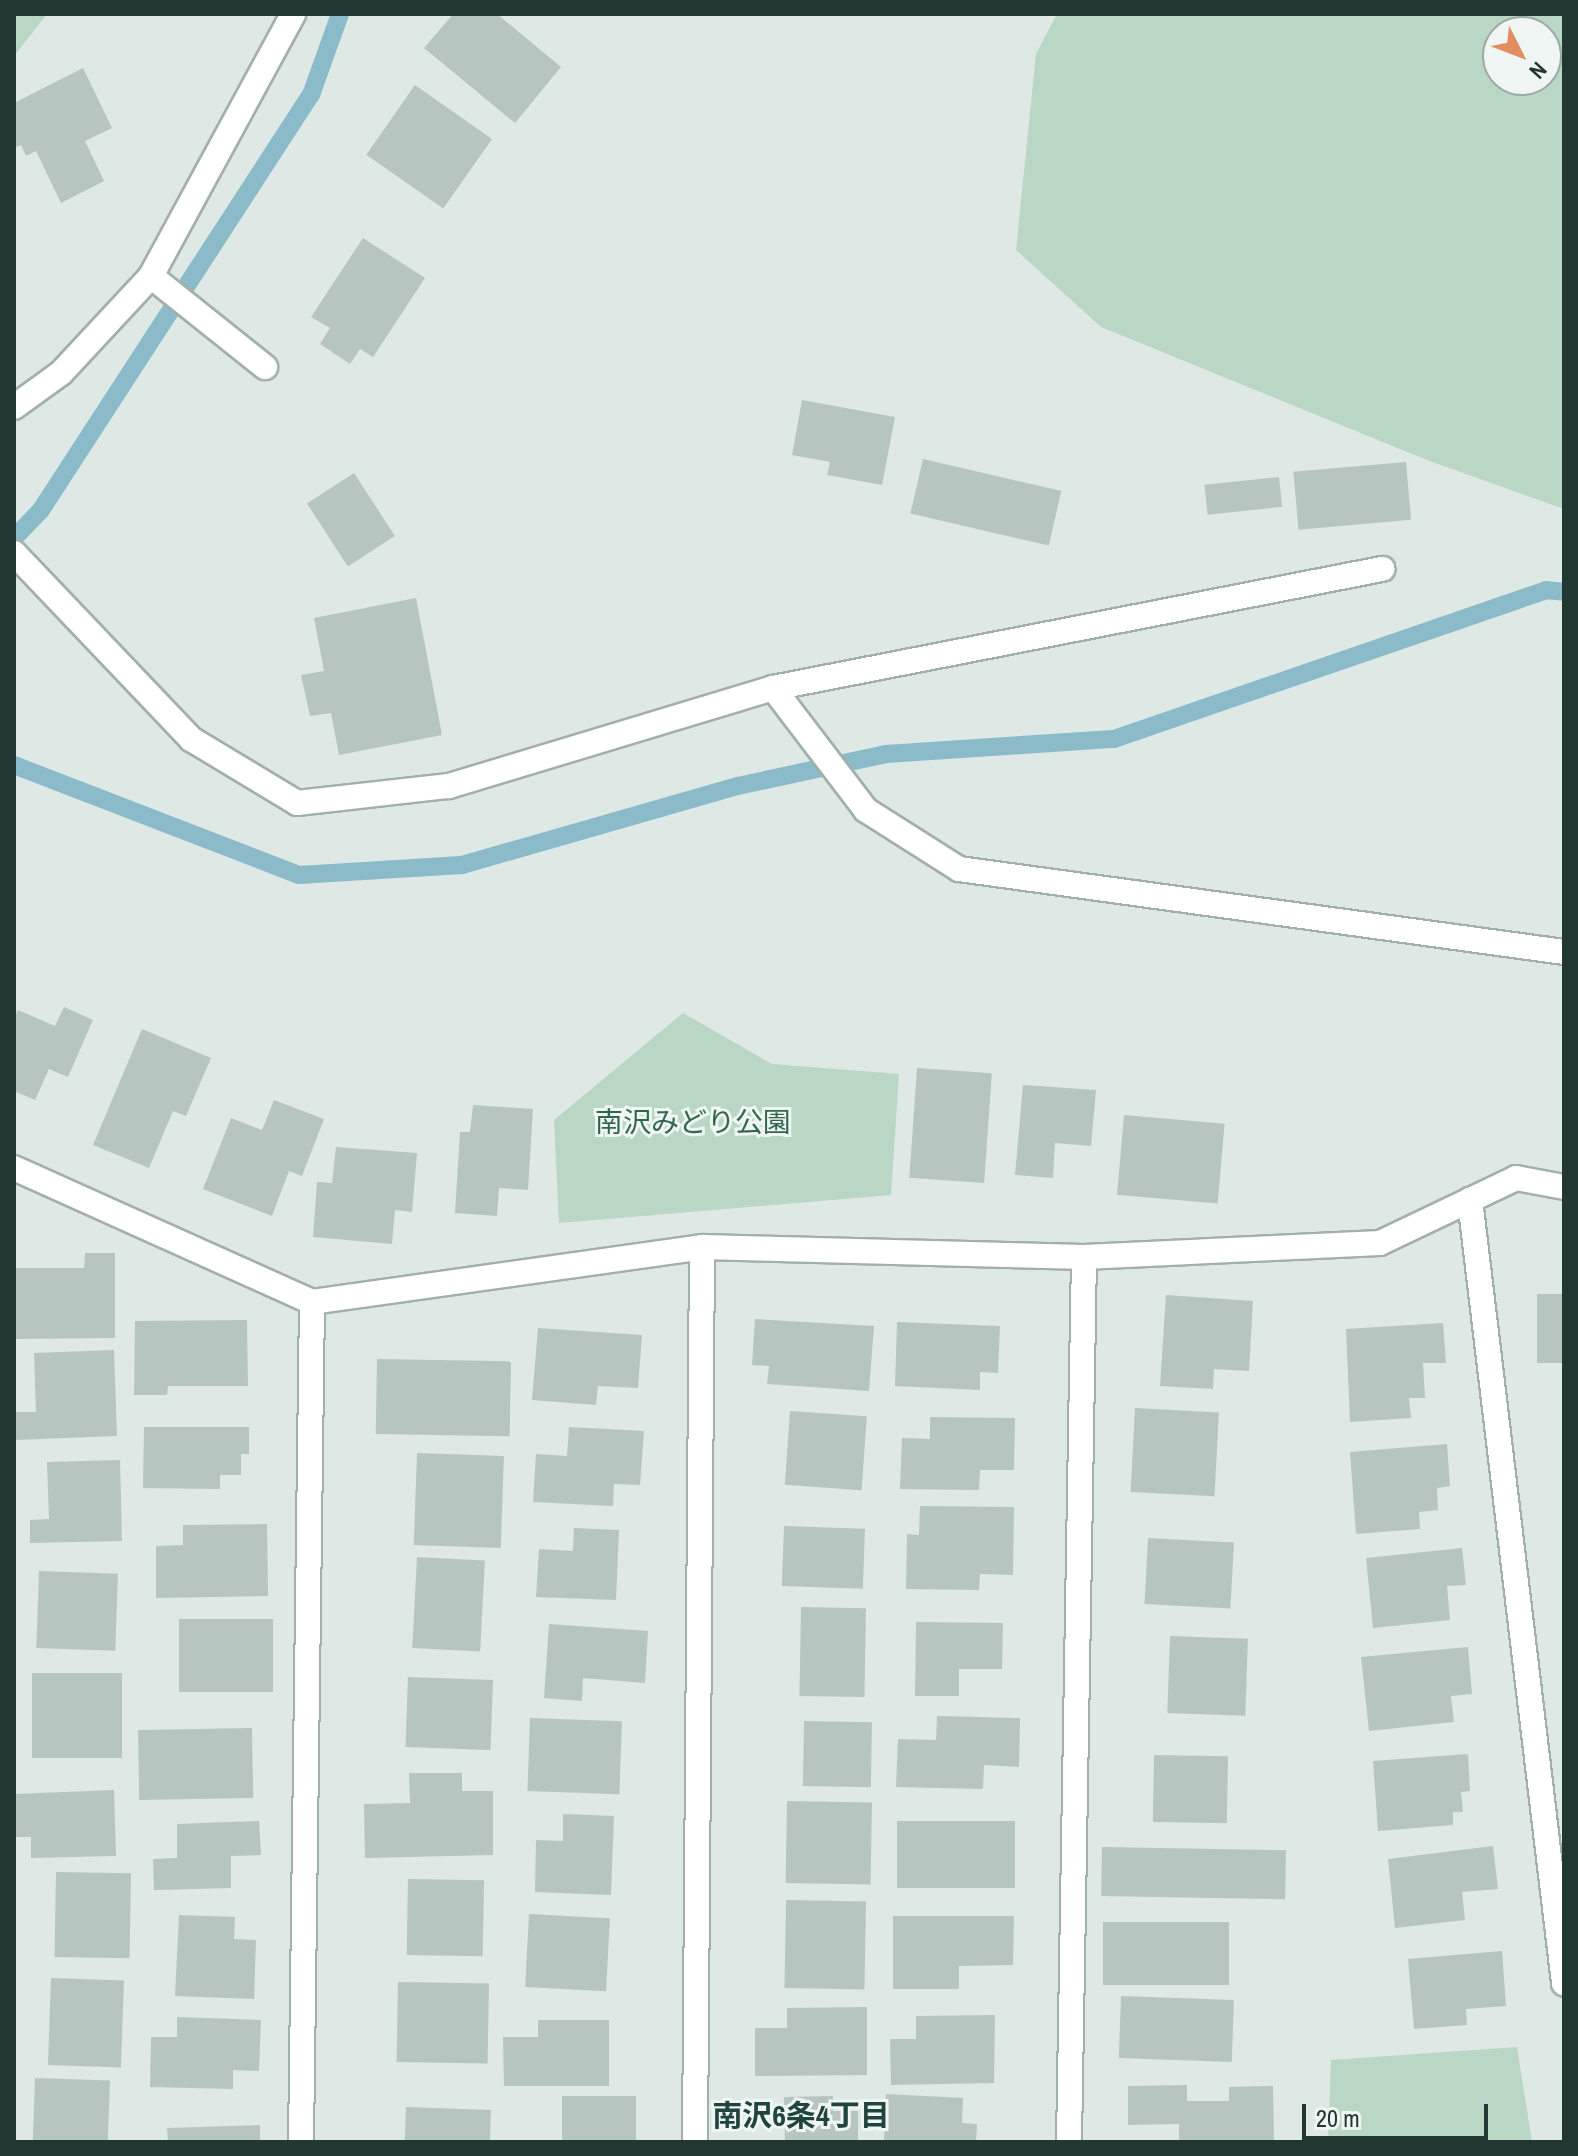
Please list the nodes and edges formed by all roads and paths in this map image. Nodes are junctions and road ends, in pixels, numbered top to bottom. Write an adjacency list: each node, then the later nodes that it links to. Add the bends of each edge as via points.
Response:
1 (293, 14): 2 (street)
2 (151, 276): 3 (street); 4 (street, via 61,373)
3 (265, 367)
4 (14, 407)
5 (14, 553): 7 (street, via 191,739 297,803 449,786)
6 (1382, 569): 7 (street)
7 (773, 688): 8 (street, via 866,810 959,869)
8 (1564, 952)
9 (14, 1168): 14 (street)
10 (1564, 1187): 11 (street, via 1516,1178)
11 (1470, 1200): 13 (street, via 1380,1243); 15 (street)
12 (702, 1247): 13 (street); 14 (street); 17 (street)
13 (1084, 1257): 18 (street)
14 (312, 1302): 16 (street)
15 (1564, 1983)
16 (301, 2142)
17 (695, 2142)
18 (1069, 2142)

